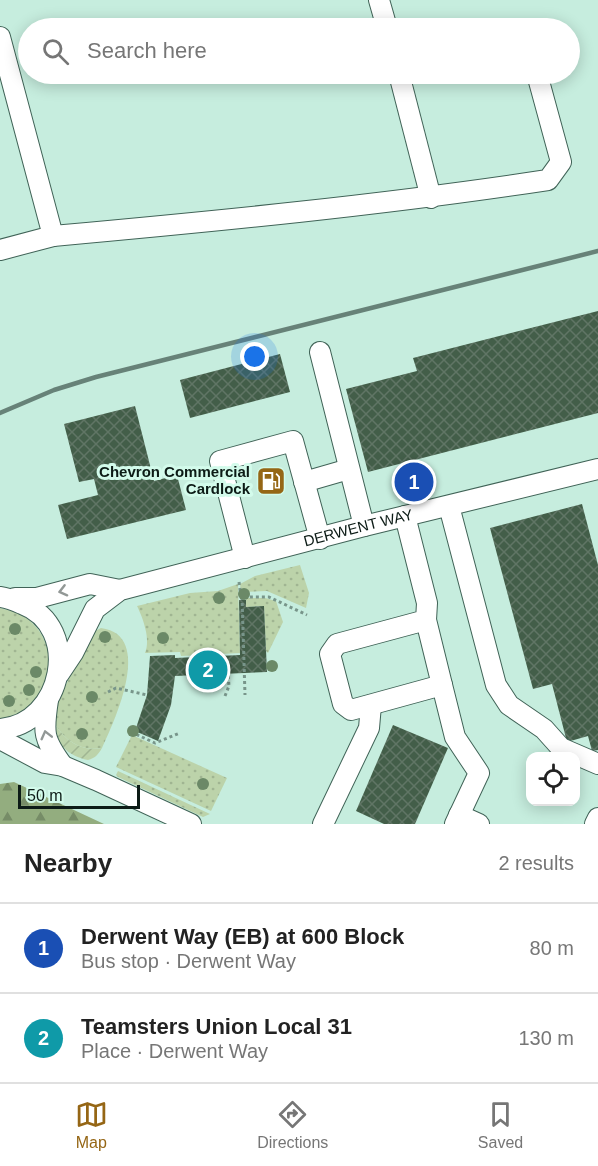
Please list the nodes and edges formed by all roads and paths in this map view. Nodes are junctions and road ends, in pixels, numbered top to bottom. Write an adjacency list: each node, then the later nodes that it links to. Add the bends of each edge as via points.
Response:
1 (379, 0): 2 (street)
2 (384, 18)
3 (0, 37): 7 (street)
4 (402, 84): 6 (street)
5 (540, 84): 6 (street, via 561,162 548,180)
6 (431, 198): 7 (street)
7 (53, 236): 8 (street)
8 (0, 250)
9 (320, 352): 10 (street)
10 (350, 469): 12 (street); 15 (street)
11 (598, 469): 13 (street, DERWENT WAY)
12 (304, 482): 16 (street); 17 (street, via 294,441 219,461)
13 (449, 506): 14 (street, DERWENT WAY); 37 (street, via 496,685 509,705 544,729 561,748)
14 (405, 516): 15 (street, DERWENT WAY); 23 (street, via 427,603)
15 (364, 526): 16 (street, DERWENT WAY)
16 (320, 539): 17 (street, DERWENT WAY)
17 (245, 558): 19 (street, DERWENT WAY)
18 (239, 582): 20 (path)
19 (120, 590): 21 (street, DERWENT WAY, one-way to 21, via 90,584 36,598); 25 (street, DERWENT WAY, via 94,609)
20 (242, 597): 22 (path, via 269,597); 29 (path)
21 (3, 598): 25 (street, via 30,607 48,624 58,646)
22 (308, 615)
23 (426, 620): 26 (street); 32 (street, via 337,644 330,654 343,704 351,710)
24 (228, 673): 30 (path)
25 (59, 674): 31 (street, DERWENT WAY)
26 (442, 685): 32 (street); 40 (street, via 455,737 479,773)
27 (108, 692): 28 (path, via 116,688)
28 (147, 695)
29 (245, 695)
30 (225, 696)
31 (48, 700): 33 (street, via 30,718); 38 (street, one-way to 31, via 47,740 44,726)
32 (371, 705): 42 (street, via 369,728)
33 (0, 729)
34 (131, 732): 35 (path, via 155,743)
35 (180, 733)
36 (0, 739): 38 (street, via 45,763)
37 (598, 764)
38 (63, 766): 41 (street)
39 (598, 818): 44 (street)
40 (457, 820): 43 (street)
41 (191, 824)
42 (323, 824)
43 (479, 824)
44 (595, 824)

